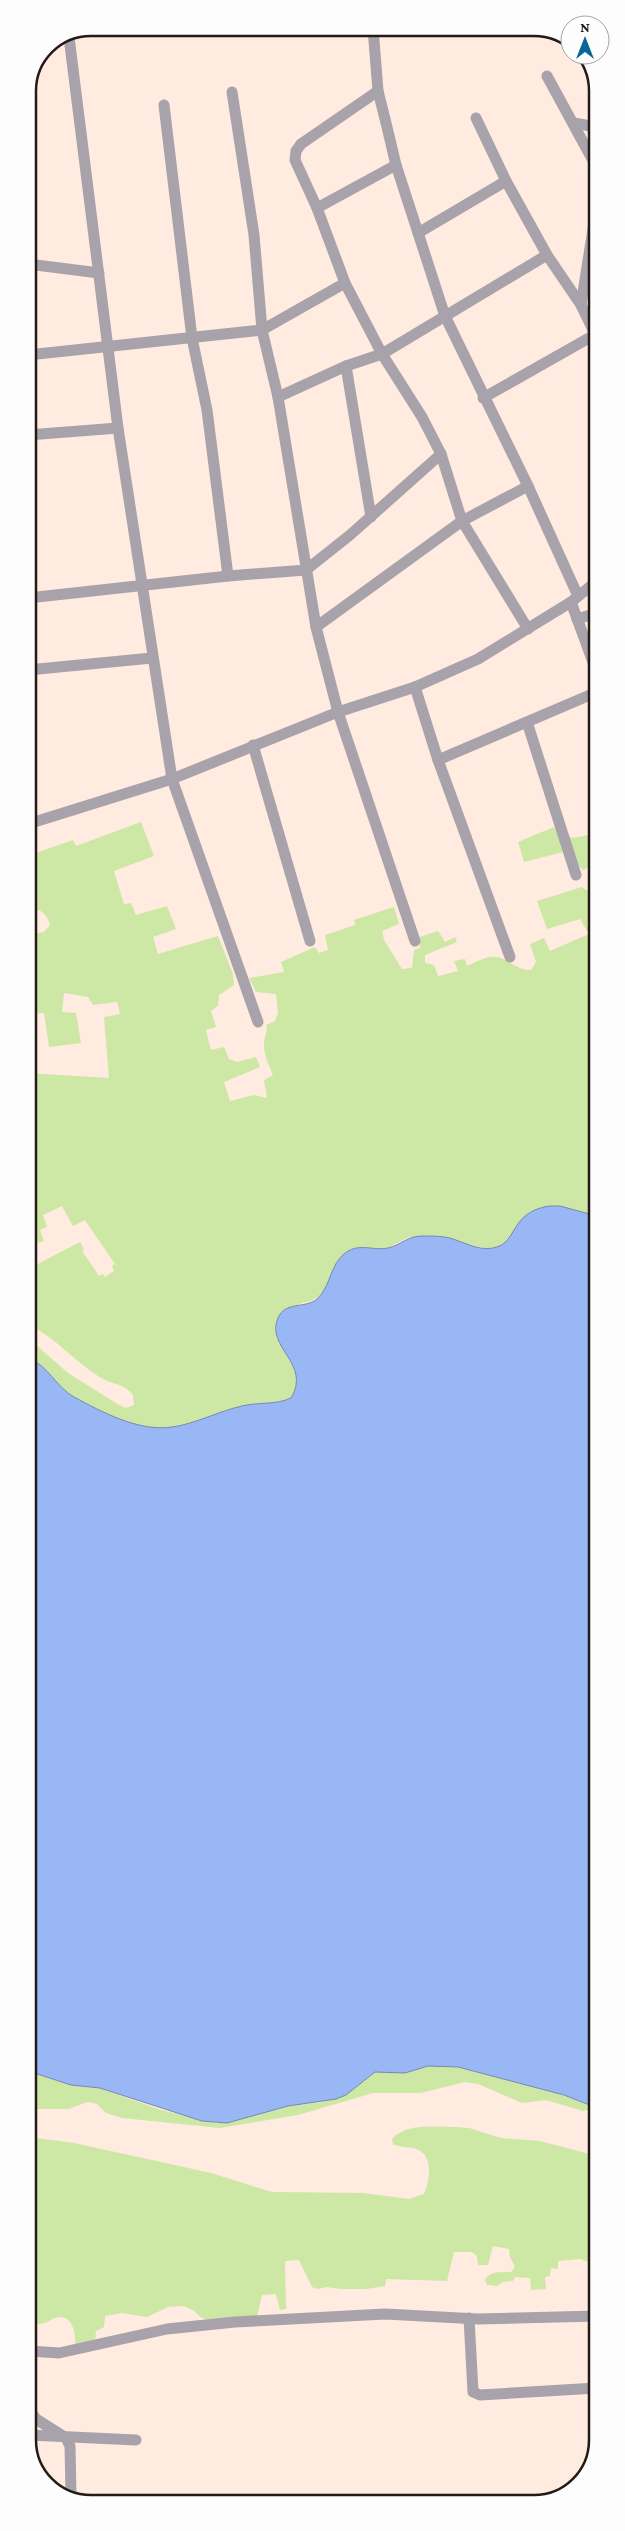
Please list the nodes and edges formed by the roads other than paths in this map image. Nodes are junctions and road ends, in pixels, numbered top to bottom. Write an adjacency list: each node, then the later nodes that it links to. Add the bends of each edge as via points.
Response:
1 (374, 36): 4 (street)
2 (69, 41): 18 (street)
3 (547, 76): 8 (street)
4 (378, 91): 11 (street); 13 (street, via 301,144 296,152 298,169)
5 (232, 92): 23 (street, via 254,235)
6 (164, 105): 24 (street)
7 (476, 118): 12 (street)
8 (574, 123): 9 (street); 10 (street)
9 (589, 126)
10 (589, 152)
11 (396, 165): 13 (street); 14 (street)
12 (506, 181): 14 (street); 16 (street)
13 (317, 208): 19 (street)
14 (418, 233): 21 (street)
15 (589, 254): 20 (street)
16 (546, 255): 20 (street); 21 (street)
17 (36, 265): 18 (street)
18 (99, 273): 26 (street)
19 (345, 283): 23 (street); 28 (street)
20 (581, 305): 22 (street)
21 (445, 316): 28 (street); 31 (street)
22 (589, 321)
23 (262, 330): 24 (street); 30 (street)
24 (192, 338): 26 (street); 39 (street, via 206,410)
25 (589, 339): 31 (street)
26 (108, 347): 27 (street); 32 (street)
27 (36, 354)
28 (382, 354): 29 (street); 34 (street, via 422,417)
29 (346, 366): 30 (street); 36 (street)
30 (278, 397): 38 (street)
31 (483, 398): 35 (street)
32 (118, 428): 33 (street); 40 (street)
33 (36, 434)
34 (440, 454): 36 (street); 37 (street)
35 (528, 486): 37 (street); 43 (street)
36 (371, 517): 38 (street)
37 (462, 521): 46 (street); 47 (street)
38 (306, 570): 39 (street); 46 (street)
39 (228, 576): 40 (street)
40 (143, 586): 42 (street); 49 (street)
41 (589, 587): 43 (street)
42 (36, 597)
43 (574, 599): 45 (street); 47 (street)
44 (589, 616): 45 (street)
45 (578, 620): 48 (street)
46 (316, 627): 53 (street)
47 (528, 628): 51 (street, via 478,659)
48 (589, 651)
49 (152, 658): 50 (street); 57 (street)
50 (36, 669)
51 (415, 687): 53 (street); 56 (street)
52 (589, 695): 54 (street)
53 (338, 712): 55 (street); 61 (street)
54 (527, 722): 56 (street); 59 (street)
55 (253, 745): 57 (street); 60 (street)
56 (438, 760): 62 (street)
57 (172, 779): 58 (street); 63 (street)
58 (36, 822)
59 (576, 875)
60 (310, 941)
61 (415, 941)
62 (510, 957)
63 (258, 1022)
64 (589, 2316): 65 (street)
65 (469, 2318): 66 (street, via 386,2314 235,2322 166,2329 59,2353); 67 (street, via 472,2392 480,2395)
66 (36, 2351)
67 (589, 2389)
68 (36, 2420): 70 (street)
69 (36, 2436): 70 (street)
70 (66, 2438): 71 (street); 72 (street, via 70,2446)
71 (136, 2440)
72 (71, 2491)

